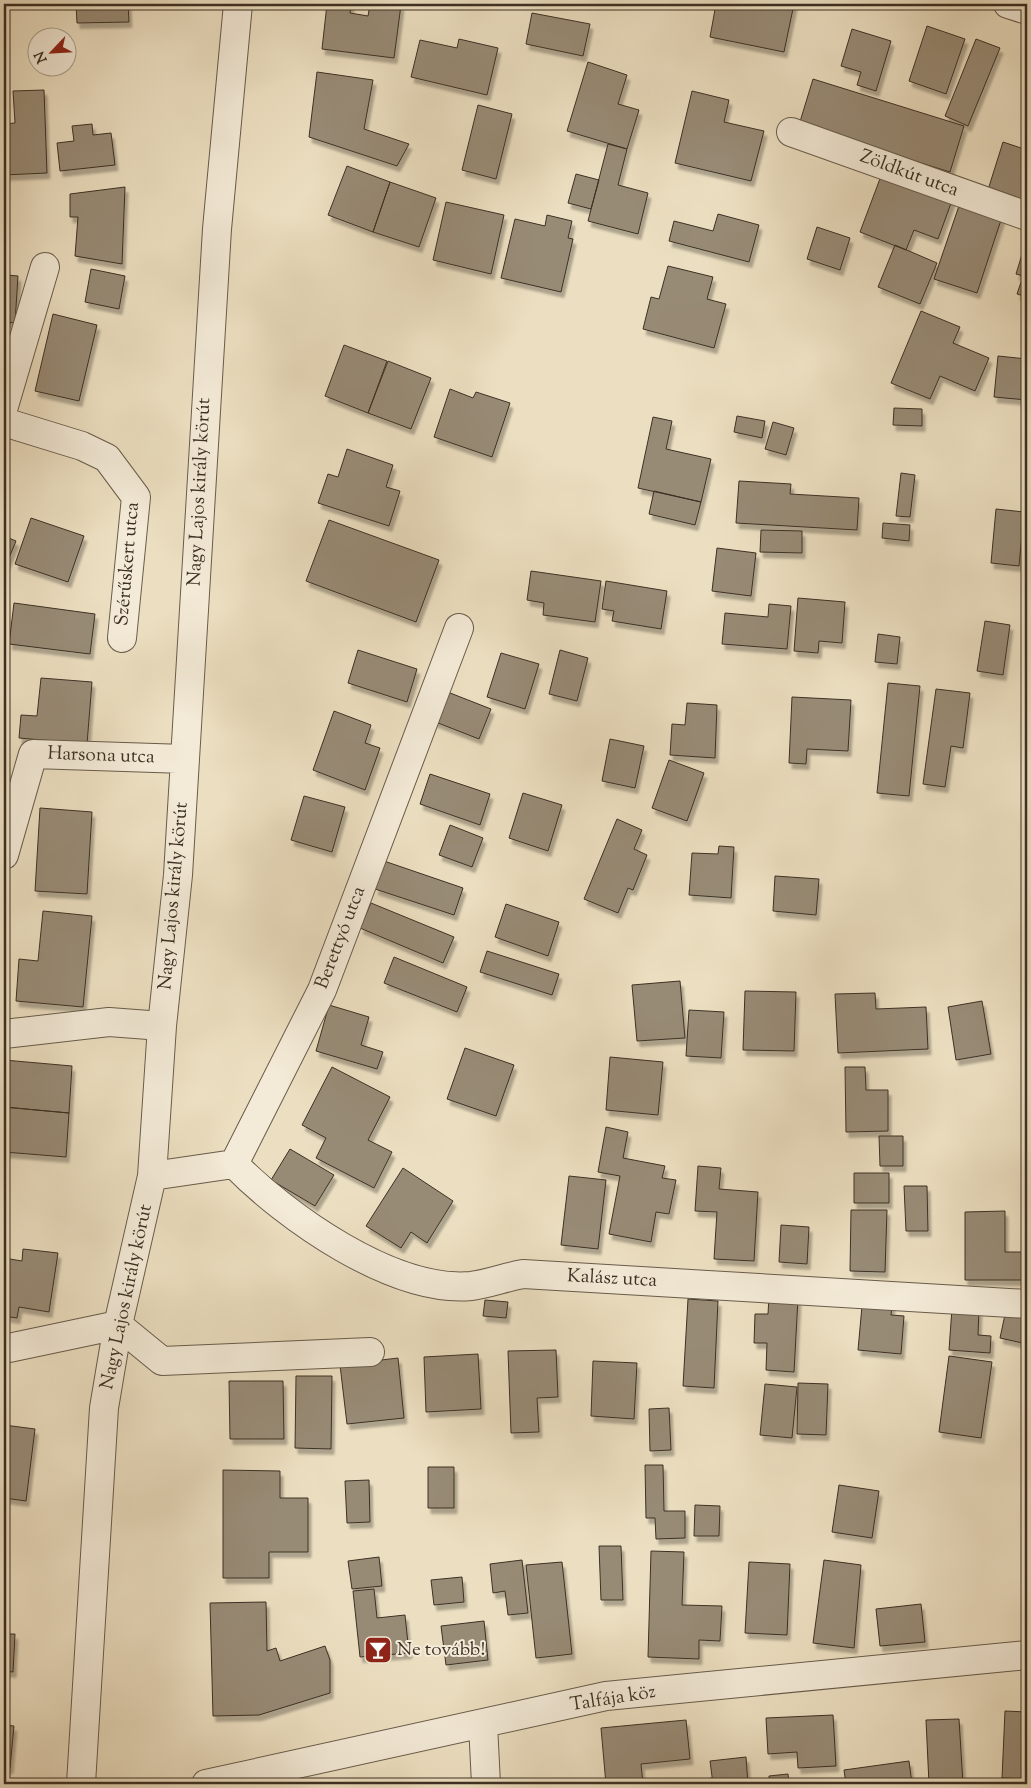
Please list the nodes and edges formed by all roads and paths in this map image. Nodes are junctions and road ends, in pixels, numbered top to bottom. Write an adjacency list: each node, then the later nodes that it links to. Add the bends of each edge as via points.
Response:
1 (238, 4): 11 (street, Nagy Lajos király körút, via 216,229)
2 (1008, 4): 3 (street)
3 (1027, 10)
4 (791, 132): 5 (street, Zöldkút utca)
5 (1027, 216)
6 (45, 266): 7 (street)
7 (4, 406)
8 (4, 422): 10 (street, Szérűskert utca, via 82,446 107,458 136,497)
9 (459, 628): 15 (street, Berettyó utca, via 322,990)
10 (122, 638)
11 (185, 759): 12 (street, Harsona utca, via 33,754); 13 (street, Nagy Lajos király körút, via 178,875)
12 (4, 855)
13 (162, 1026): 14 (street, via 109,1022); 16 (street, Nagy Lajos király körút)
14 (4, 1034)
15 (234, 1164): 16 (street); 17 (street, Kalász utca, via 262,1192 355,1256 399,1275 436,1284 471,1286 523,1274)
16 (152, 1176): 18 (street, Nagy Lajos király körút)
17 (1027, 1304)
18 (118, 1325): 19 (street); 20 (street, via 162,1361); 23 (street, Nagy Lajos király körút, via 104,1408)
19 (4, 1349)
20 (370, 1352)
21 (1027, 1655): 22 (street, Talfája köz, via 606,1696)
22 (483, 1724): 24 (street, Talfája köz); 25 (street)
23 (81, 1784)
24 (206, 1784)
25 (486, 1784)

